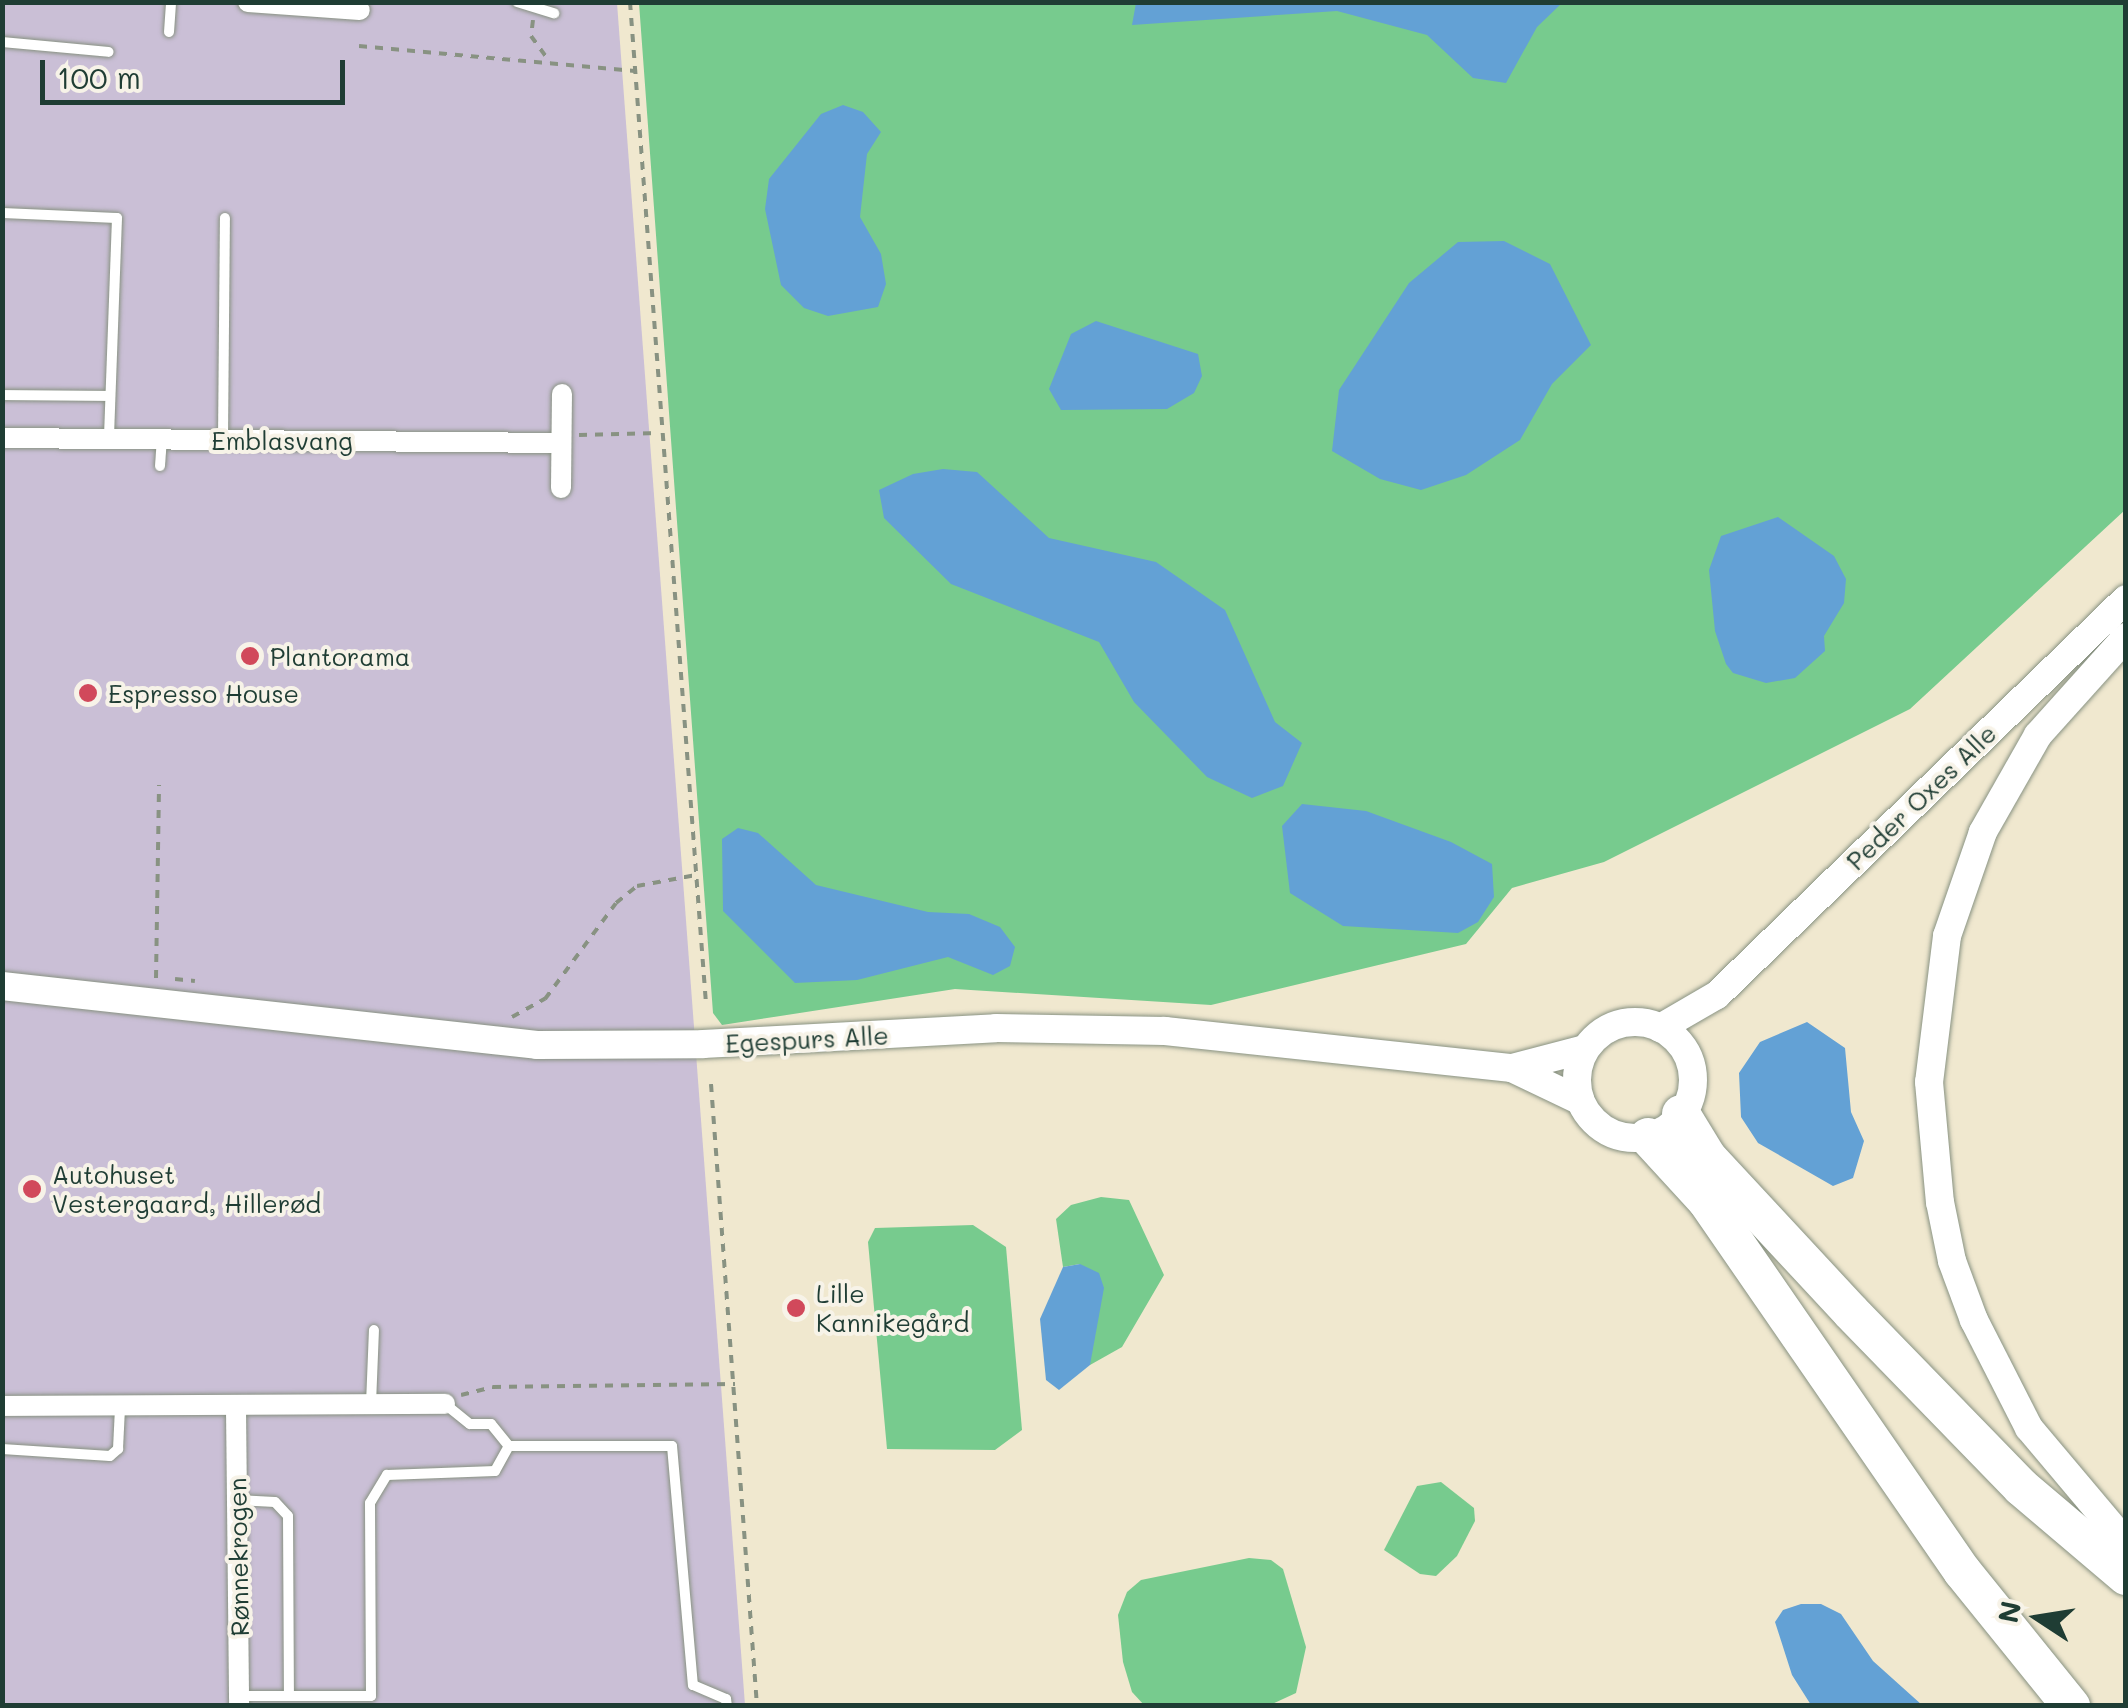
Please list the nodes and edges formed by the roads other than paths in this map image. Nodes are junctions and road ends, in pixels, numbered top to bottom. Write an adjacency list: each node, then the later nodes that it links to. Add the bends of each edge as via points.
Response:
1 (171, 2): 6 (lane)
2 (248, 2): 4 (street)
3 (517, 2): 5 (lane)
4 (361, 6)
5 (554, 13)
6 (169, 32)
7 (2, 42): 8 (lane)
8 (109, 52)
9 (2, 214): 13 (lane, via 117,218)
10 (226, 218): 17 (lane)
11 (562, 394): 18 (street)
12 (2, 395): 13 (lane)
13 (110, 396): 15 (lane)
14 (2, 438): 15 (street, Emblasvang)
15 (109, 439): 16 (street, Emblasvang)
16 (162, 439): 17 (street, Emblasvang); 19 (lane)
17 (224, 440): 18 (street, Emblasvang)
18 (561, 443): 20 (street)
19 (160, 466)
20 (560, 488)
21 (2126, 600): 24 (street, Peder Oxes Alle)
22 (2126, 637): 43 (street, via 2038,736 1983,832 1947,936 1929,1082 1940,1202 1974,1320 2029,1428)
23 (2, 986): 25 (street, Egespurs Alle)
24 (1717, 995): 27 (street, Peder Oxes Alle); 29 (street, Peder Oxes Alle)
25 (104, 997): 26 (street, Egespurs Alle); 30 (street, Egespurs Alle, via 537,1046 1054,1027 1258,1039)
26 (2, 1002)
27 (1660, 1028): 28 (street, via 1618,1024); 29 (street)
28 (1586, 1049): 30 (street, Egespurs Alle); 31 (street, via 1577,1084)
29 (1684, 1050): 32 (street, via 1692,1083)
30 (1512, 1068): 31 (street, Egespurs Alle)
31 (1581, 1101): 33 (street, via 1608,1132)
32 (1682, 1114): 33 (street); 44 (highway, via 1708,1158 1916,1379 2021,1487)
33 (1648, 1136): 48 (highway, via 1706,1200 1962,1571)
34 (374, 1330): 36 (lane)
35 (445, 1404): 36 (street); 40 (lane, via 470,1424 492,1424)
36 (372, 1405): 39 (street)
37 (2, 1406): 38 (street)
38 (120, 1408): 39 (street); 41 (lane, via 118,1448 110,1456)
39 (236, 1408): 42 (street, Rønnekrogen)
40 (509, 1446): 45 (lane, via 496,1471 388,1476 370,1503 371,1696); 47 (lane, via 672,1446 693,1685 726,1699)
41 (2, 1449)
42 (237, 1500): 45 (lane, via 275,1502 288,1516); 46 (street, Rønnekrogen)
43 (2126, 1543)
44 (2126, 1576)
45 (289, 1696): 46 (lane)
46 (240, 1701)
47 (727, 1706)
48 (2071, 1706)

